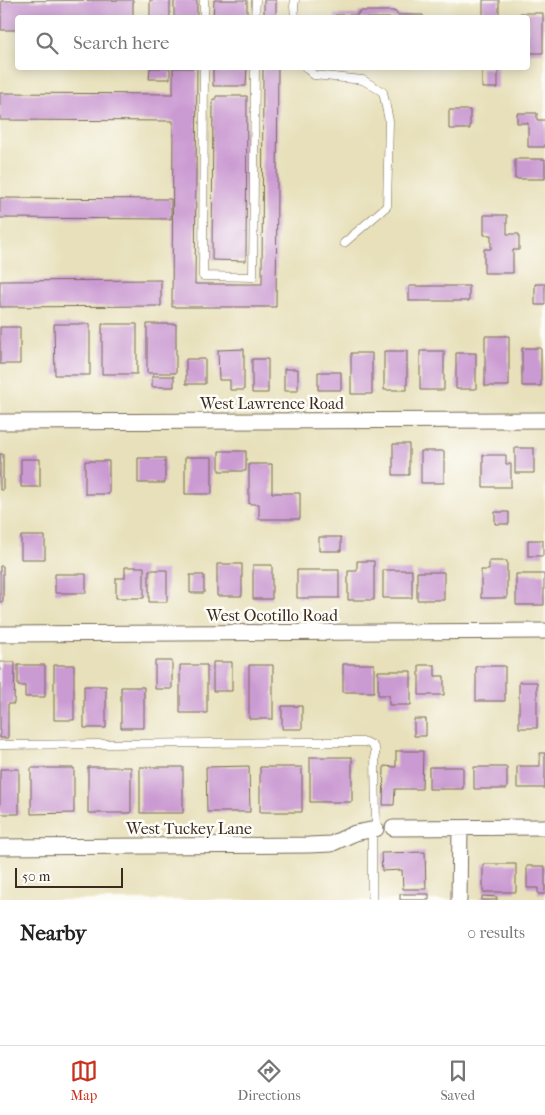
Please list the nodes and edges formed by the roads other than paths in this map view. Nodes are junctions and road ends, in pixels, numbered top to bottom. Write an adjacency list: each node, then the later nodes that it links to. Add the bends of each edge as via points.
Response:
1 (204, 0): 4 (lane)
2 (256, 0): 5 (lane)
3 (295, 0): 6 (lane)
4 (204, 15)
5 (255, 15)
6 (295, 15)
7 (204, 70): 8 (lane, via 203,276 245,277 253,277)
8 (255, 70)
9 (308, 70): 10 (lane, via 314,75 363,80 383,92 389,121 387,206)
10 (344, 242)
11 (545, 420): 12 (street, West Lawrence Road)
12 (0, 422)
13 (545, 631): 14 (street, West Ocotillo Road)
14 (0, 634)
15 (0, 745): 19 (lane, via 366,742 375,749)
16 (545, 827): 18 (street)
17 (393, 828): 18 (street)
18 (460, 828): 22 (street)
19 (374, 829): 20 (street, West Tuckey Lane, via 330,844); 21 (lane)
20 (0, 847)
21 (372, 900)
22 (459, 900)

